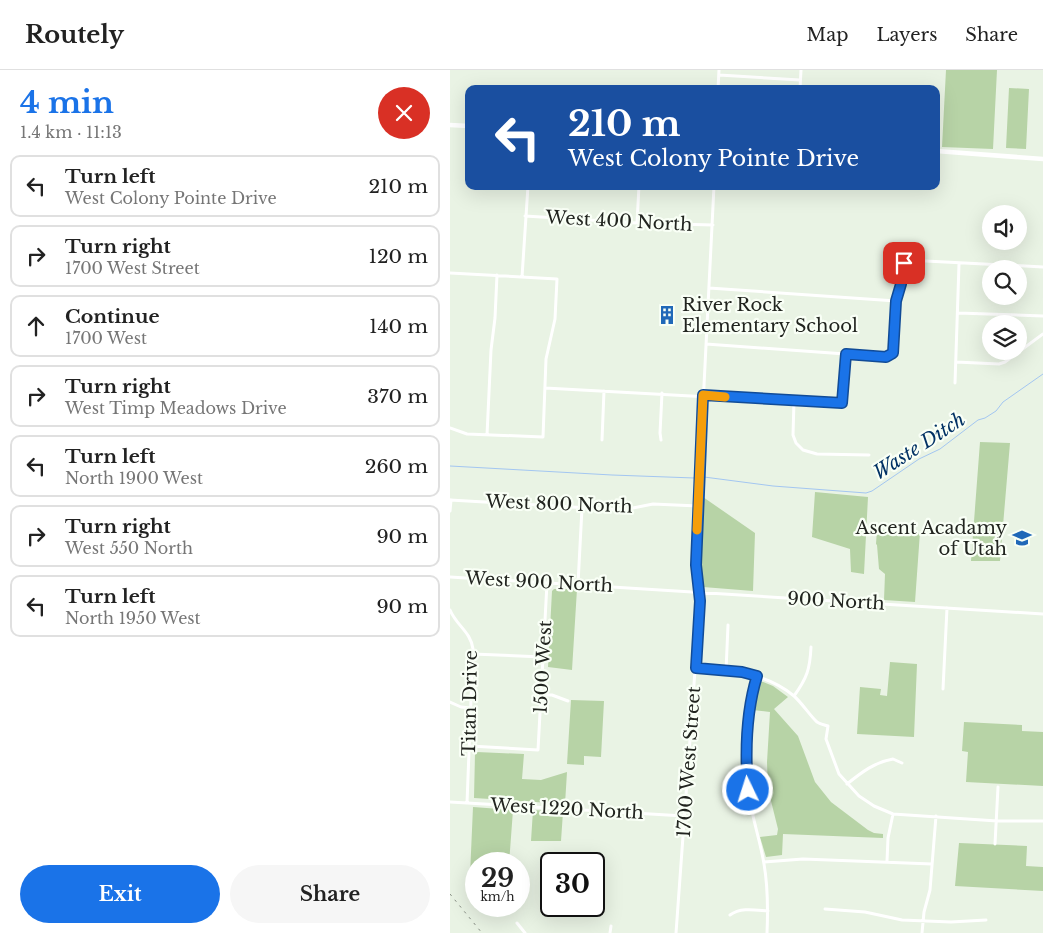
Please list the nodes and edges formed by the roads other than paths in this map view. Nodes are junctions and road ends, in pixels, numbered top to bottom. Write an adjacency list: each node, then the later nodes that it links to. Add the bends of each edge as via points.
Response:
1 (801, 70): 3 (street)
2 (719, 72): 3 (street); 4 (street)
3 (800, 80): 5 (street)
4 (718, 85)
5 (800, 85)
6 (450, 125): 7 (street)
7 (465, 126)
8 (940, 151): 9 (street)
9 (1043, 160)
10 (528, 190): 13 (street)
11 (639, 190): 14 (street)
12 (714, 190): 15 (street, 1700 West Street)
13 (525, 216): 14 (street, West 400 North); 20 (street)
14 (637, 223): 15 (street, West 400 North)
15 (713, 225): 21 (street, 1700 West Street)
16 (959, 264): 17 (street); 22 (street, via 906,260); 23 (street)
17 (1043, 267)
18 (450, 272): 19 (street)
19 (497, 276): 20 (street); 36 (street)
20 (522, 277): 30 (street, via 556,279 555,320 547,354)
21 (709, 288): 22 (street); 26 (street, 1700 West Street)
22 (896, 301): 27 (street, via 893,353 886,357)
23 (958, 313): 24 (street); 28 (street)
24 (1043, 316)
25 (1043, 334): 28 (street, via 999,364)
26 (706, 344): 27 (street); 33 (street, 1700 West Street)
27 (846, 354): 34 (street, via 842,403)
28 (956, 362): 29 (street)
29 (955, 383)
30 (545, 388): 31 (street); 36 (street, via 543,437)
31 (604, 391): 32 (street); 37 (street)
32 (662, 393): 33 (street); 38 (street)
33 (703, 395): 34 (street); 41 (street, 1700 West Street)
34 (794, 401): 39 (street, via 792,431 799,447 817,454)
35 (450, 428): 36 (street, via 467,434)
36 (487, 435)
37 (602, 440)
38 (661, 440)
39 (869, 455)
40 (450, 500): 42 (street, West 800 North); 43 (street)
41 (698, 506): 42 (street, West 800 North, via 653,504 622,510); 48 (street, 1700 West Street, via 696,565)
42 (582, 508): 46 (street)
43 (450, 511)
44 (450, 577): 45 (street, West 900 North)
45 (548, 583): 46 (street, West 900 North); 55 (street, 1500 West)
46 (578, 584): 47 (street, West 900 North)
47 (629, 588): 48 (street, 900 North)
48 (700, 592): 49 (street, 900 North); 56 (street, 1700 West Street)
49 (947, 608): 51 (street, 900 North); 59 (street)
50 (450, 610): 54 (street, Titan Drive, via 469,635)
51 (1043, 614)
52 (728, 625): 57 (street)
53 (812, 647): 61 (street, via 805,680)
54 (473, 654): 55 (street); 64 (street, Titan Drive)
55 (543, 657): 60 (street, 1500 West)
56 (696, 668): 57 (street); 72 (street, 1700 West Street)
57 (726, 671): 58 (street)
58 (757, 676): 61 (street, via 775,682); 78 (street, via 749,710 746,763 752,816)
59 (942, 689)
60 (541, 695): 62 (street); 65 (street, 1500 West, via 538,750)
61 (794, 696): 67 (street, via 818,722 828,726 826,739 839,774)
62 (568, 701)
63 (450, 702): 64 (street)
64 (471, 708): 65 (street, Titan Drive)
65 (470, 746): 70 (street, Titan Drive)
66 (902, 763): 67 (street, via 894,758 881,761)
67 (847, 784): 71 (street, via 874,806)
68 (998, 787): 74 (street)
69 (450, 802): 70 (street, West 1220 North)
70 (467, 803): 72 (street, West 1220 North)
71 (894, 814): 73 (street); 77 (street)
72 (684, 816): 89 (street, 1700 West Street)
73 (936, 816): 74 (street); 79 (street)
74 (997, 821): 75 (street); 76 (street)
75 (1043, 821)
76 (996, 844)
77 (887, 861): 78 (street, via 803,859); 79 (street)
78 (764, 862): 81 (street)
79 (932, 864): 84 (street)
80 (825, 909): 84 (street)
81 (768, 911): 82 (street, via 743,910); 90 (street)
82 (730, 915)
83 (986, 920): 84 (street)
84 (923, 921): 91 (street)
85 (517, 923): 87 (street)
86 (611, 926): 88 (street)
87 (525, 933)
88 (610, 933)
89 (676, 933)
90 (767, 933)
91 (922, 933)

